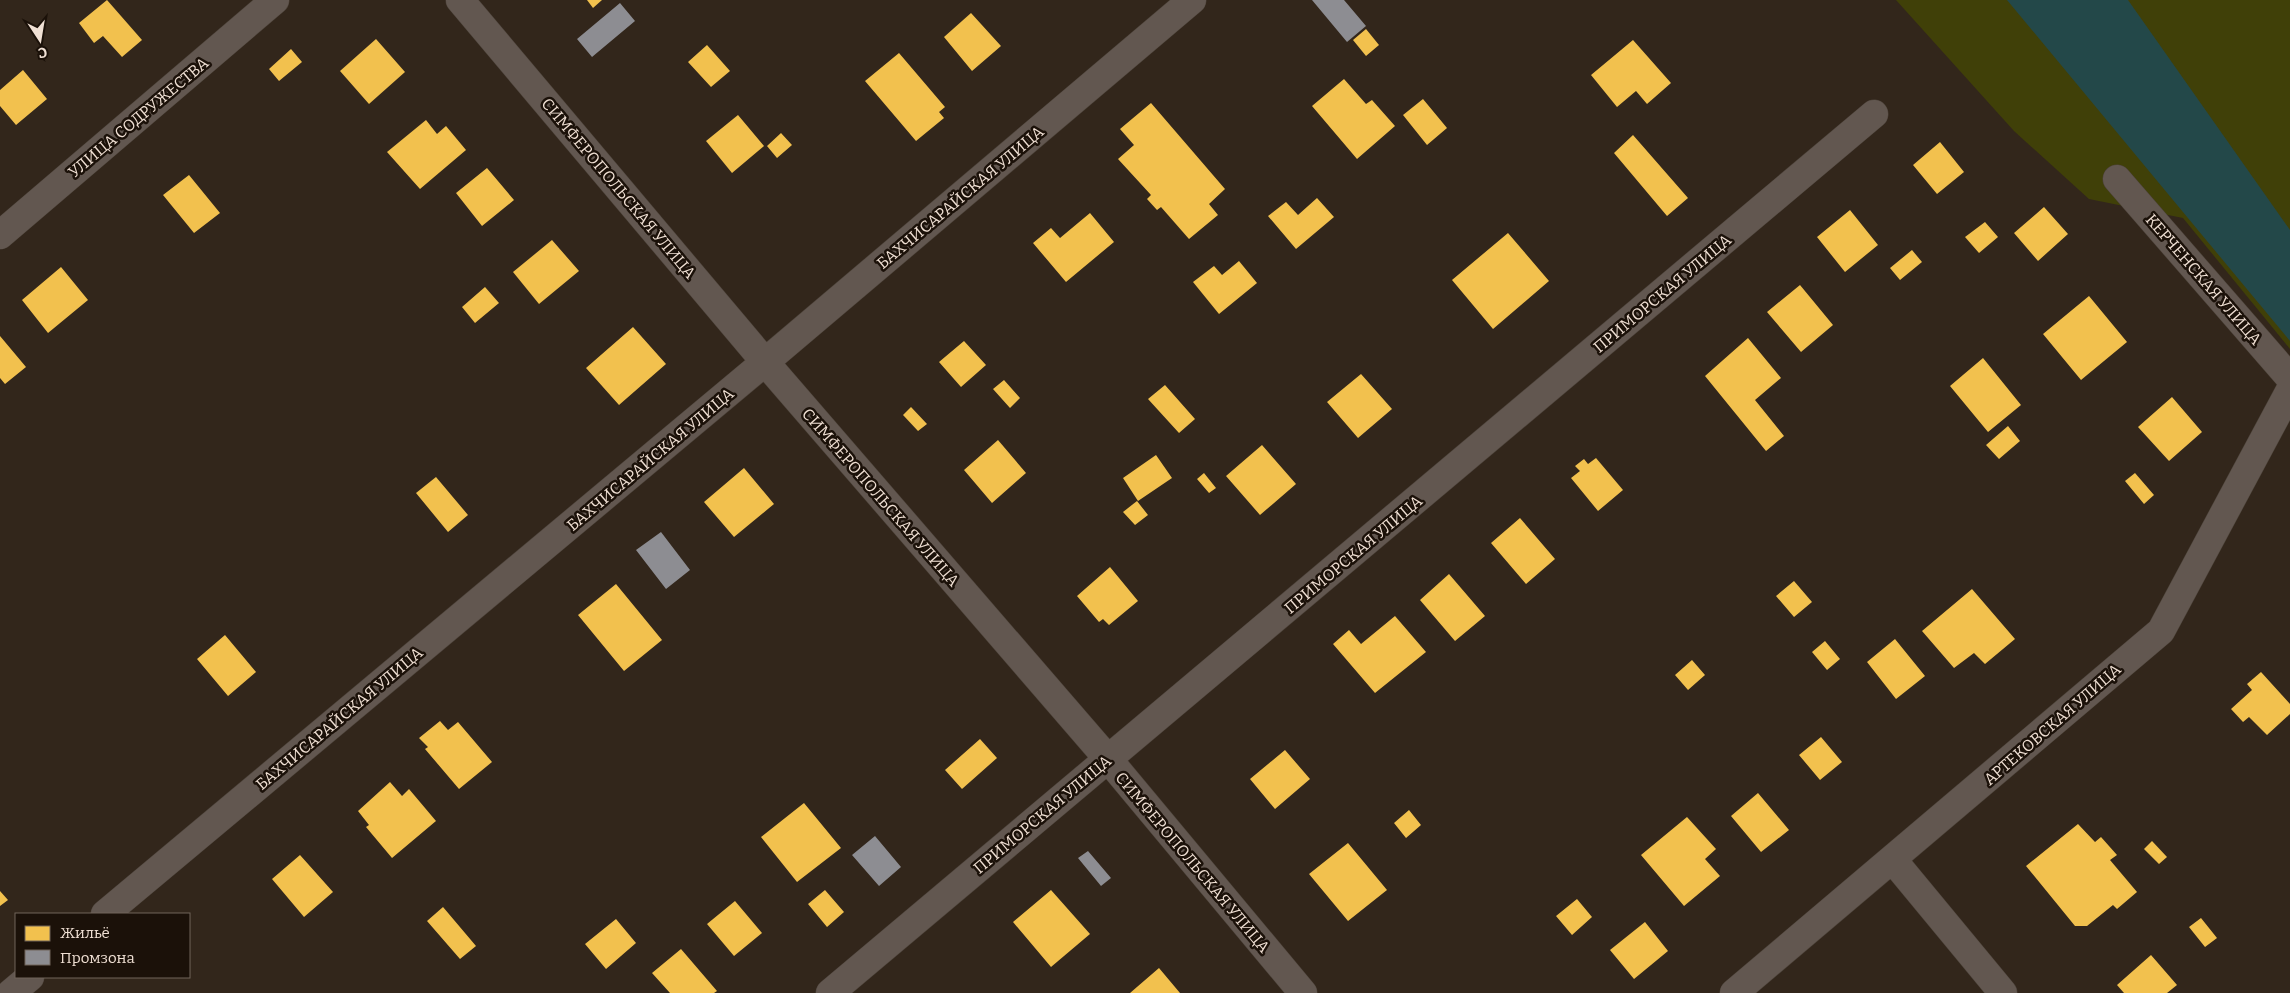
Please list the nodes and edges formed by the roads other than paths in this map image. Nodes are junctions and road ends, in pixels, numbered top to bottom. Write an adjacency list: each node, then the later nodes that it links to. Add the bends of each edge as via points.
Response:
1 (275, 0): 6 (street, УЛИЦА СОДРУЖЕСТВА)
2 (460, 0): 7 (street, СИМФЕРОПОЛЬСКАЯ УЛИЦА)
3 (1192, 0): 7 (street, БАХЧИСАРАЙСКАЯ УЛИЦА)
4 (1874, 114): 10 (street, ПРИМОРСКАЯ УЛИЦА)
5 (2117, 180): 8 (street, КЕРЧЕНСКАЯ УЛИЦА)
6 (0, 235)
7 (765, 362): 10 (street, СИМФЕРОПОЛЬСКАЯ УЛИЦА); 12 (street, БАХЧИСАРАЙСКАЯ УЛИЦА)
8 (2290, 378)
9 (2290, 390): 11 (street, АРТЕКОВСКАЯ УЛИЦА, via 2161,631)
10 (1108, 759): 15 (street, ПРИМОРСКАЯ УЛИЦА); 16 (street, СИМФЕРОПОЛЬСКАЯ УЛИЦА)
11 (1892, 860): 17 (street, АРТЕКОВСКАЯ УЛИЦА); 18 (street)
12 (106, 913)
13 (29, 978): 14 (street)
14 (11, 993)
15 (830, 993)
16 (1304, 993)
17 (1734, 993)
18 (2003, 993)

